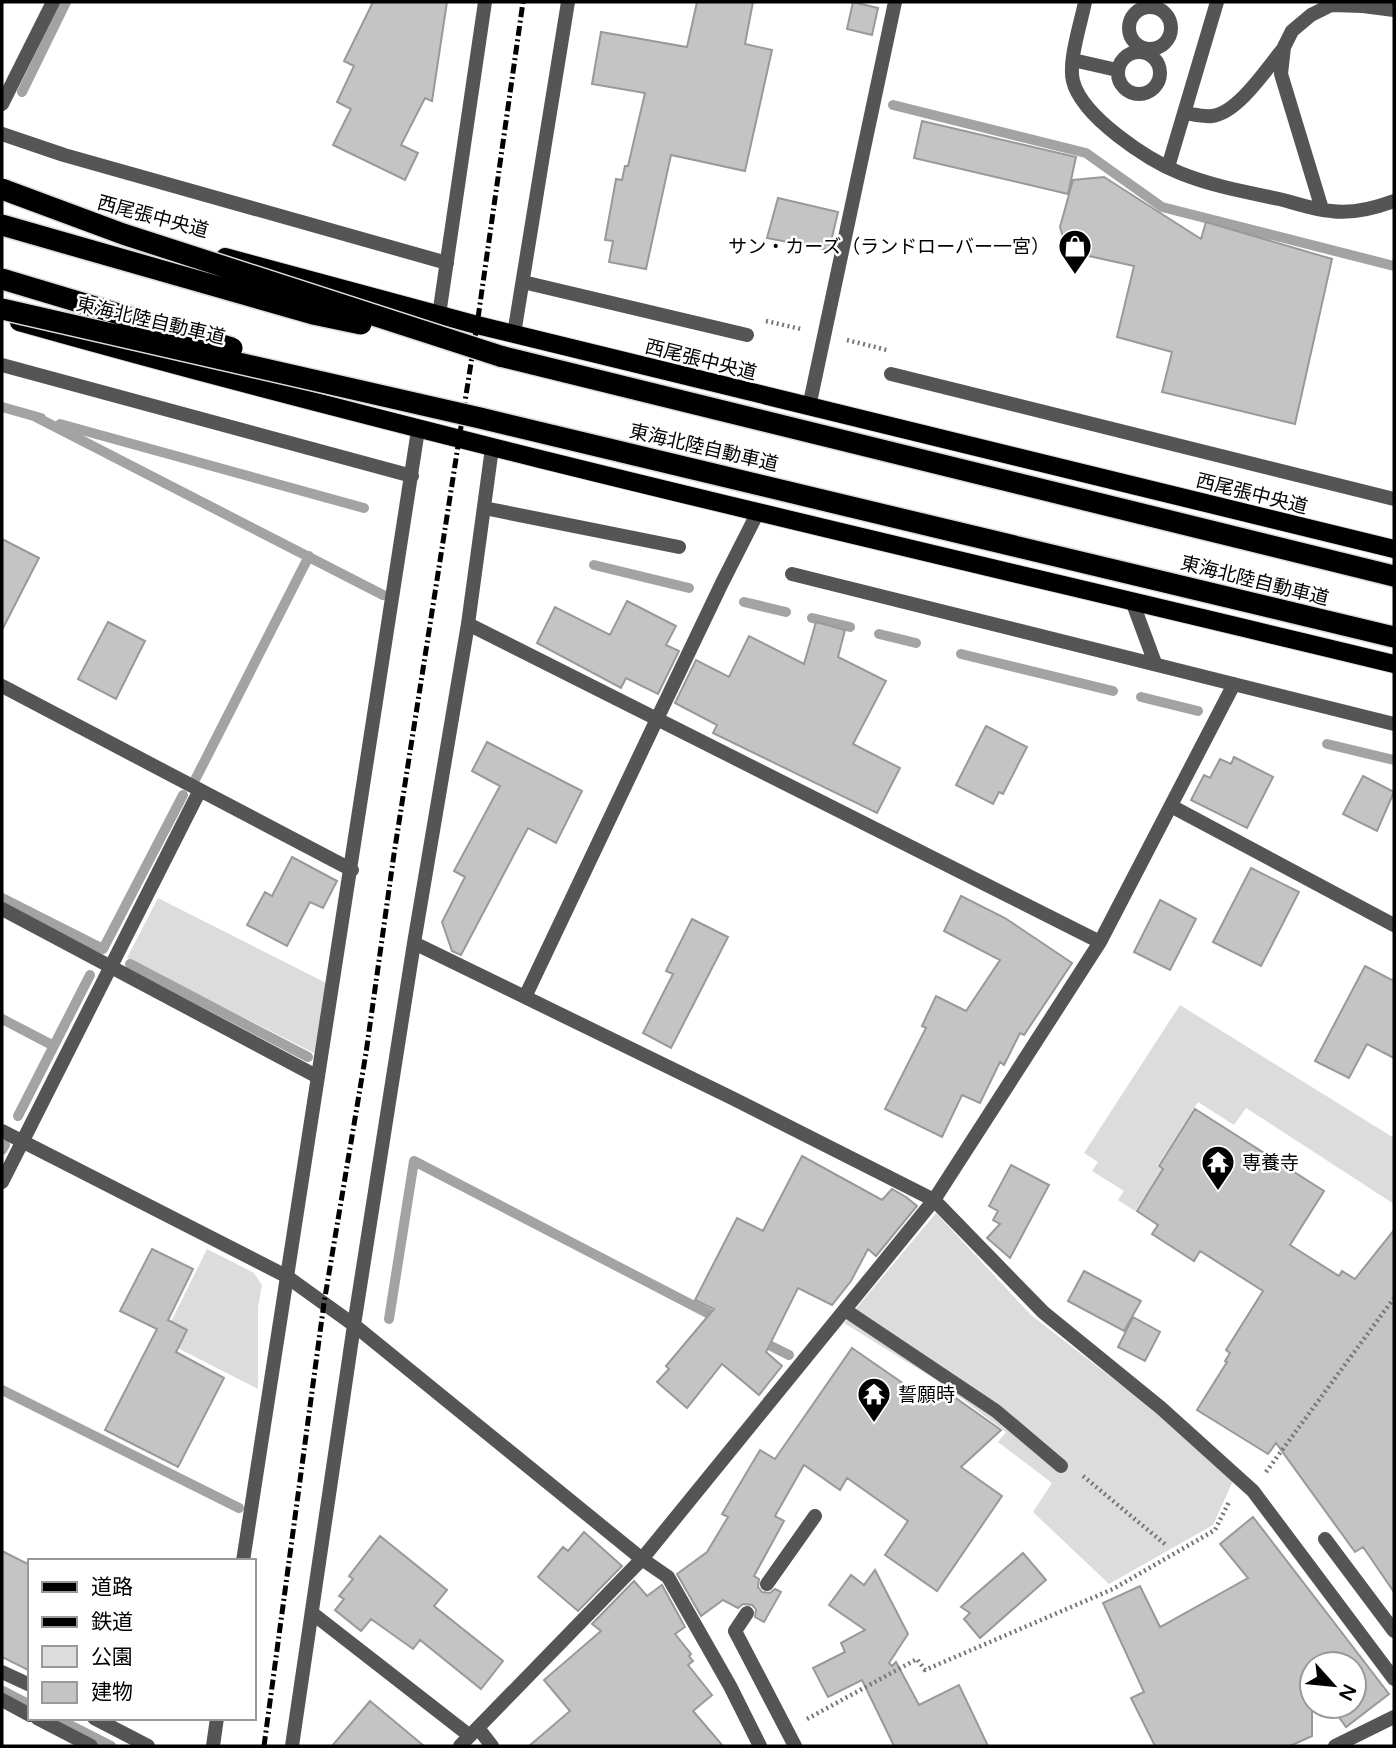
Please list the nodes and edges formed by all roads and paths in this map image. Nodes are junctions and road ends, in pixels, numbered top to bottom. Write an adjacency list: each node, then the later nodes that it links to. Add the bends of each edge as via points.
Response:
1 (53, 2): 11 (street)
2 (485, 2): 20 (street)
3 (568, 2): 22 (street)
4 (895, 2): 31 (street)
5 (1085, 2): 9 (street)
6 (1217, 2): 12 (street)
7 (1394, 10): 8 (street, via 1331,5 1292,31)
8 (1284, 47): 12 (street, via 1231,107 1213,116); 18 (street, via 1281,74)
9 (1073, 60): 10 (street); 14 (street, via 1073,80 1080,97 1100,121)
10 (1117, 70)
11 (2, 104)
12 (1184, 113): 14 (street)
13 (2, 134): 20 (street)
14 (1168, 167): 18 (street, via 1206,183)
15 (2, 189): 28 (highway, bridge, via 136,238)
16 (2, 196): 24 (main road, 西尾張中央道)
17 (1394, 201): 18 (street, via 1367,209)
18 (1322, 209)
19 (2, 225): 28 (highway, bridge, via 313,314)
20 (447, 263): 24 (street)
21 (2, 279): 32 (highway, bridge)
22 (523, 282): 26 (street); 27 (street)
23 (2, 309): 32 (highway, 東海北陸自動車道, bridge)
24 (439, 315): 26 (main road, 西尾張中央道)
25 (2, 318): 33 (main road)
26 (514, 334): 31 (main road, 西尾張中央道)
27 (747, 335)
28 (500, 355): 42 (highway, 東海北陸自動車道)
29 (2, 365): 35 (street)
30 (891, 374): 36 (street)
31 (809, 407): 40 (main road, 西尾張中央道)
32 (480, 418): 45 (highway, 東海北陸自動車道, bridge)
33 (418, 430): 34 (main road); 35 (street)
34 (492, 449): 37 (street); 38 (main road)
35 (412, 476): 54 (street)
36 (1394, 499)
37 (484, 508): 39 (street); 44 (street)
38 (758, 512): 43 (main road); 50 (street)
39 (679, 547)
40 (1394, 549)
41 (792, 574): 46 (street)
42 (1394, 576)
43 (1132, 601): 46 (street); 47 (main road)
44 (468, 624): 50 (street); 58 (street)
45 (1394, 637)
46 (1155, 663): 48 (street)
47 (1394, 664)
48 (1234, 684): 51 (street); 53 (street)
49 (2, 686): 52 (street)
50 (657, 719): 57 (street); 60 (street)
51 (1394, 724)
52 (200, 790): 54 (street); 59 (street)
53 (1171, 806): 56 (street); 57 (street)
54 (352, 870): 61 (street)
55 (2, 909): 59 (street)
56 (1394, 925)
57 (1100, 942): 65 (street)
58 (414, 943): 60 (street); 69 (street)
59 (111, 966): 61 (street); 63 (street)
60 (525, 997): 65 (street)
61 (318, 1077): 66 (street)
62 (2, 1131): 63 (street)
63 (22, 1142): 64 (street); 66 (street)
64 (2, 1182)
65 (934, 1200): 68 (street); 71 (street, via 1043,1312 1161,1408)
66 (286, 1276): 69 (street); 76 (street)
67 (1394, 1298): 72 (path)
68 (845, 1310): 70 (street, via 996,1411); 77 (street)
69 (354, 1325): 77 (street); 79 (street)
70 (1061, 1466): 75 (path, via 1074,1468)
71 (1240, 1480): 72 (street); 91 (path, via 1214,1530 1113,1589 925,1670 917,1659)
72 (1253, 1491): 83 (street)
73 (815, 1516): 78 (street)
74 (1325, 1539): 81 (street)
75 (1166, 1545)
76 (243, 1559)
77 (642, 1559): 92 (street); 98 (street, via 668,1577)
78 (767, 1584)
79 (312, 1613): 92 (street); 96 (street)
80 (747, 1613): 91 (street, via 735,1630)
81 (1394, 1631)
82 (2, 1672): 84 (street)
83 (1394, 1679)
84 (28, 1684)
85 (2, 1700): 86 (street)
86 (28, 1714)
87 (1394, 1717): 100 (street)
88 (41, 1720): 93 (street)
89 (98, 1720): 94 (street)
90 (217, 1720): 95 (street)
91 (786, 1731): 99 (street)
92 (469, 1737): 97 (street)
93 (90, 1746)
94 (148, 1746)
95 (213, 1746)
96 (292, 1746)
97 (492, 1746)
98 (760, 1746)
99 (795, 1746)
100 (1335, 1746)

